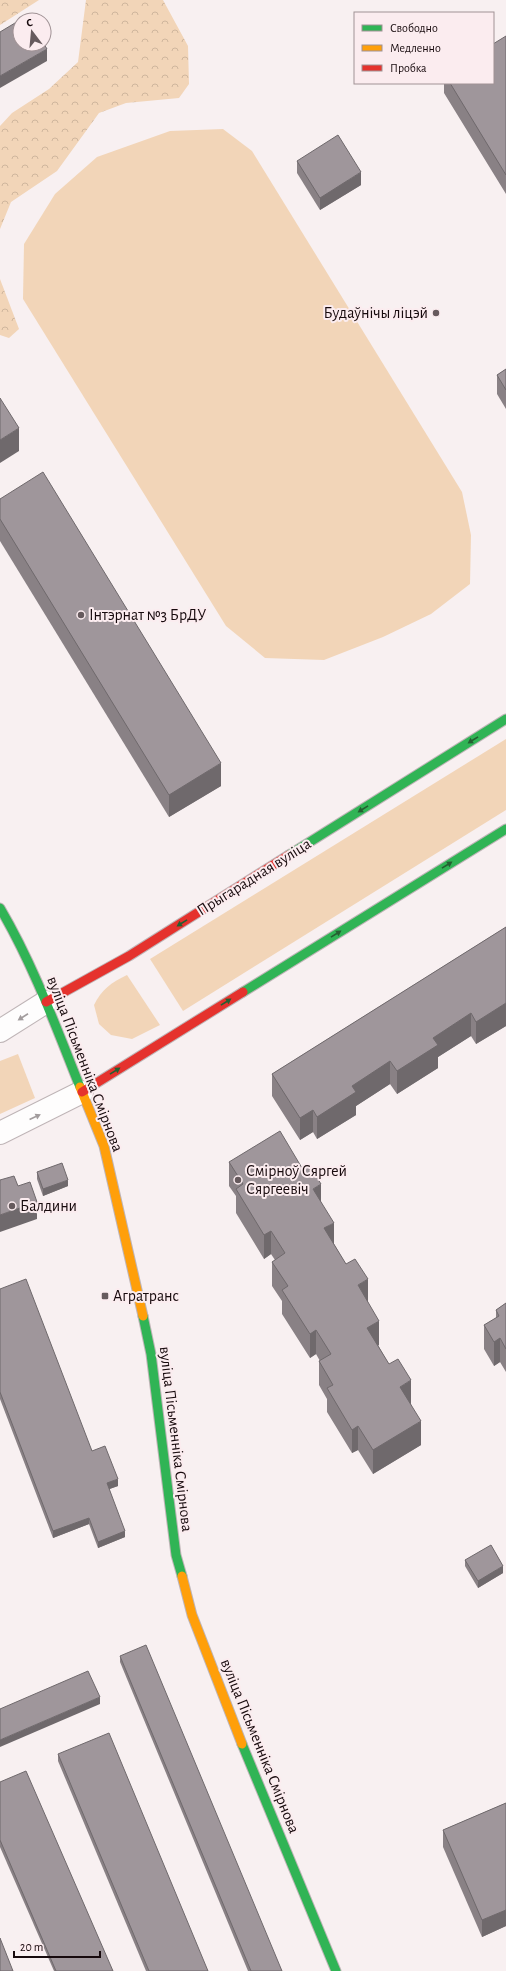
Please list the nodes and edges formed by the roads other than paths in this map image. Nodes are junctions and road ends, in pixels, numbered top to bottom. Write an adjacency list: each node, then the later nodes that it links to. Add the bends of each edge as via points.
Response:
1 (506, 719): 4 (main road, Прыгарадная вуліца, one-way to 4, via 129,956)
2 (506, 829): 6 (main road, one-way to 2)
3 (0, 908): 4 (main road, вуліца Пісьменніка Смірнова, via 16,935)
4 (46, 1002): 5 (street, Прыгарадная вуліца, one-way to 5); 6 (main road, вуліца Пісьменніка Смірнова)
5 (0, 1031)
6 (82, 1092): 7 (street, one-way to 6); 8 (main road, вуліца Пісьменніка Смірнова, via 104,1146 151,1354 176,1555 192,1615 250,1766)
7 (0, 1133)
8 (336, 1971)

